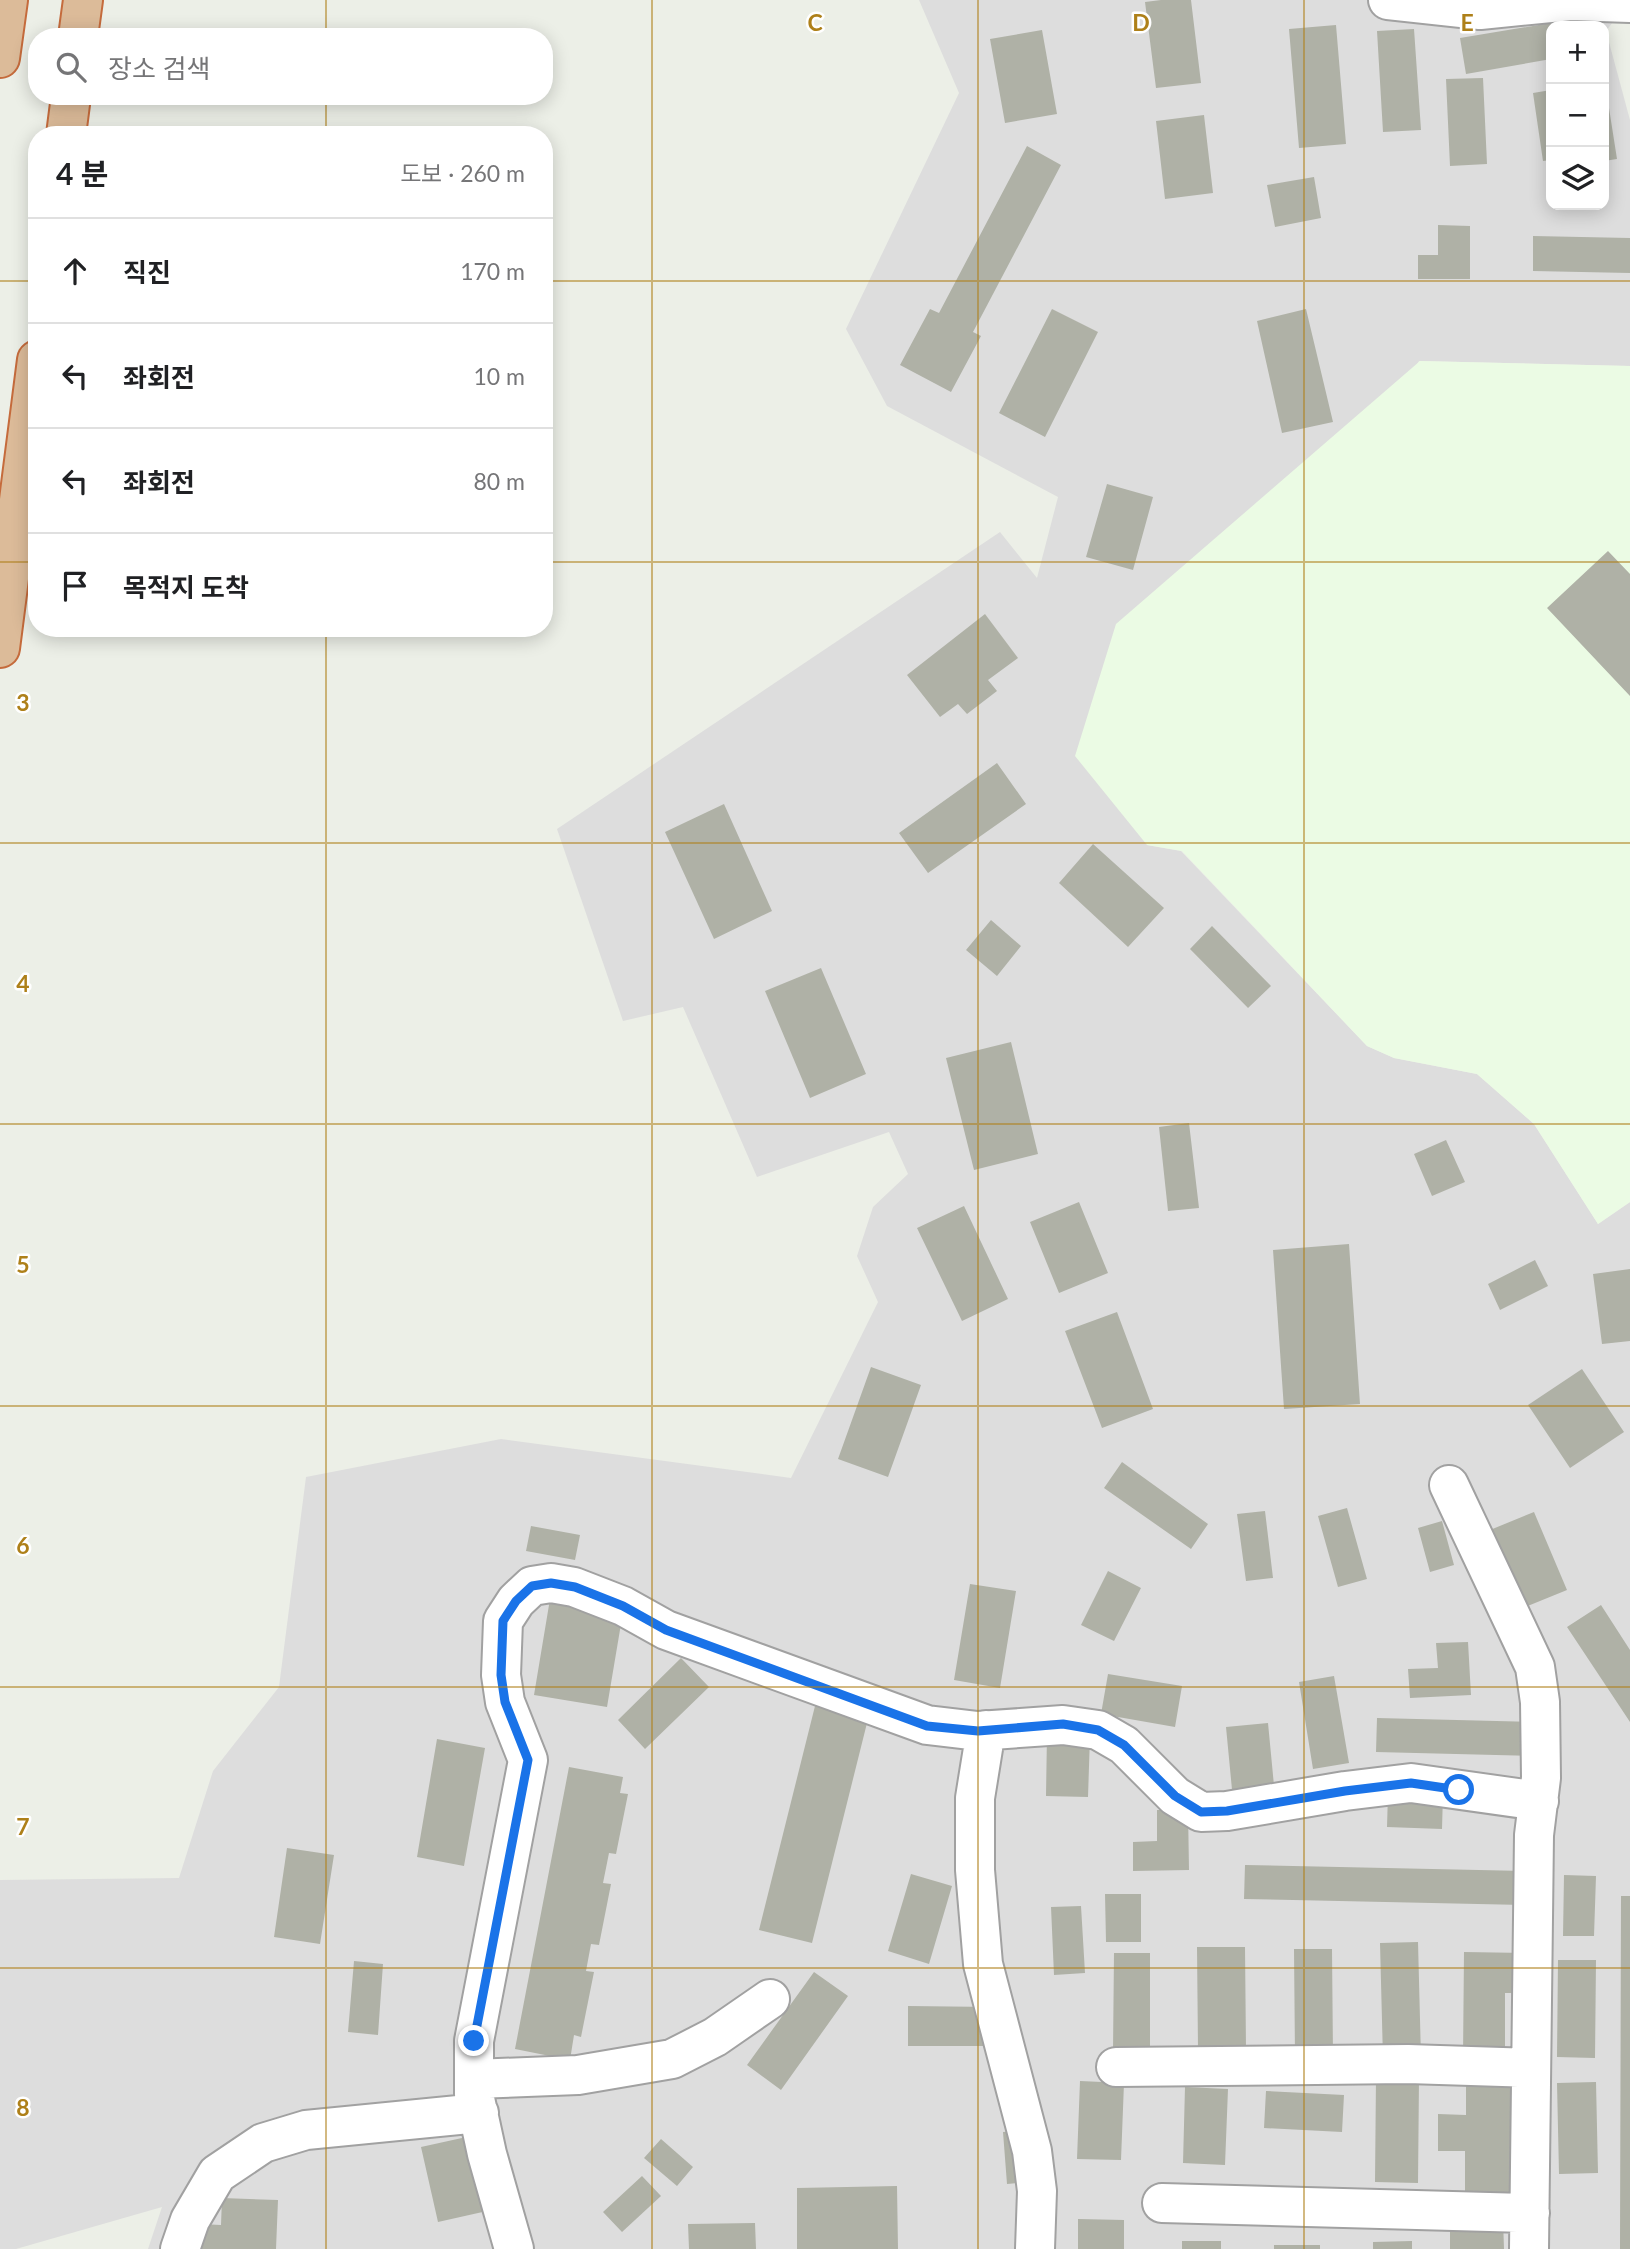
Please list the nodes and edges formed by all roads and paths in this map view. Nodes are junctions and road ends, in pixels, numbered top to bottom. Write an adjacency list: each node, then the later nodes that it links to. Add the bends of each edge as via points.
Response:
1 (8, 0): 6 (highway)
2 (83, 0): 5 (highway)
3 (1388, 0): 4 (street, via 1480,10 1571,1)
4 (1630, 3)
5 (79, 28)
6 (0, 58)
7 (70, 105): 8 (highway)
8 (67, 126)
9 (28, 430): 10 (highway)
10 (0, 648)
11 (1449, 1485): 13 (street, via 1535,1667 1540,1702)
12 (986, 1730): 13 (street, via 1063,1724 1098,1730 1124,1745 1175,1796 1201,1812 1411,1783); 17 (street, via 927,1726 666,1630 575,1587 532,1586 503,1621 505,1702 528,1760 474,2041); 22 (street, via 975,1798 983,1964 1032,2151 1037,2191)
13 (1538, 1801): 16 (street)
14 (770, 1999): 17 (street, via 672,2059)
15 (1116, 2067): 16 (street, via 1408,2064)
16 (1531, 2068): 19 (street)
17 (476, 2096): 20 (street, via 263,2143 217,2174 190,2220); 21 (street)
18 (1162, 2203): 19 (street)
19 (1529, 2231)
20 (180, 2249)
21 (514, 2249)
22 (1035, 2249)

